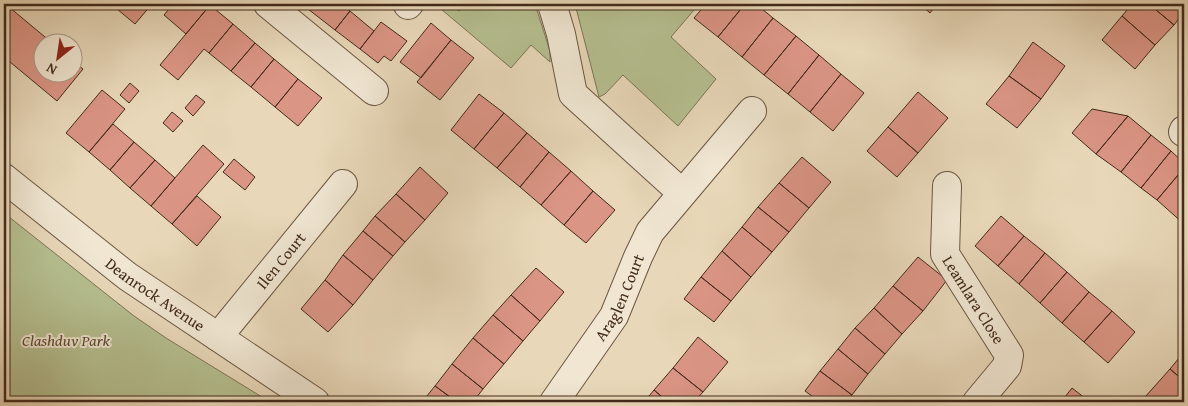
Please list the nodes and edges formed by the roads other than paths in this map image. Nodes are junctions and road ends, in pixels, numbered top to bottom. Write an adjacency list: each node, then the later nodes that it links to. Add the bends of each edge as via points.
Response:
1 (268, 4): 3 (street)
2 (552, 4): 8 (street, via 573,94)
3 (374, 91)
4 (752, 111): 8 (street, Araglen Court)
5 (4, 178): 9 (street, Deanrock Avenue, via 127,276)
6 (343, 184): 9 (street, Ilen Court)
7 (947, 186): 12 (street, Leamlara Close, via 945,254 1010,355 1007,366)
8 (682, 193): 11 (street, Araglen Court, via 650,232 614,316)
9 (218, 337): 10 (street, Deanrock Avenue)
10 (315, 402)
11 (554, 402)
12 (977, 402)

